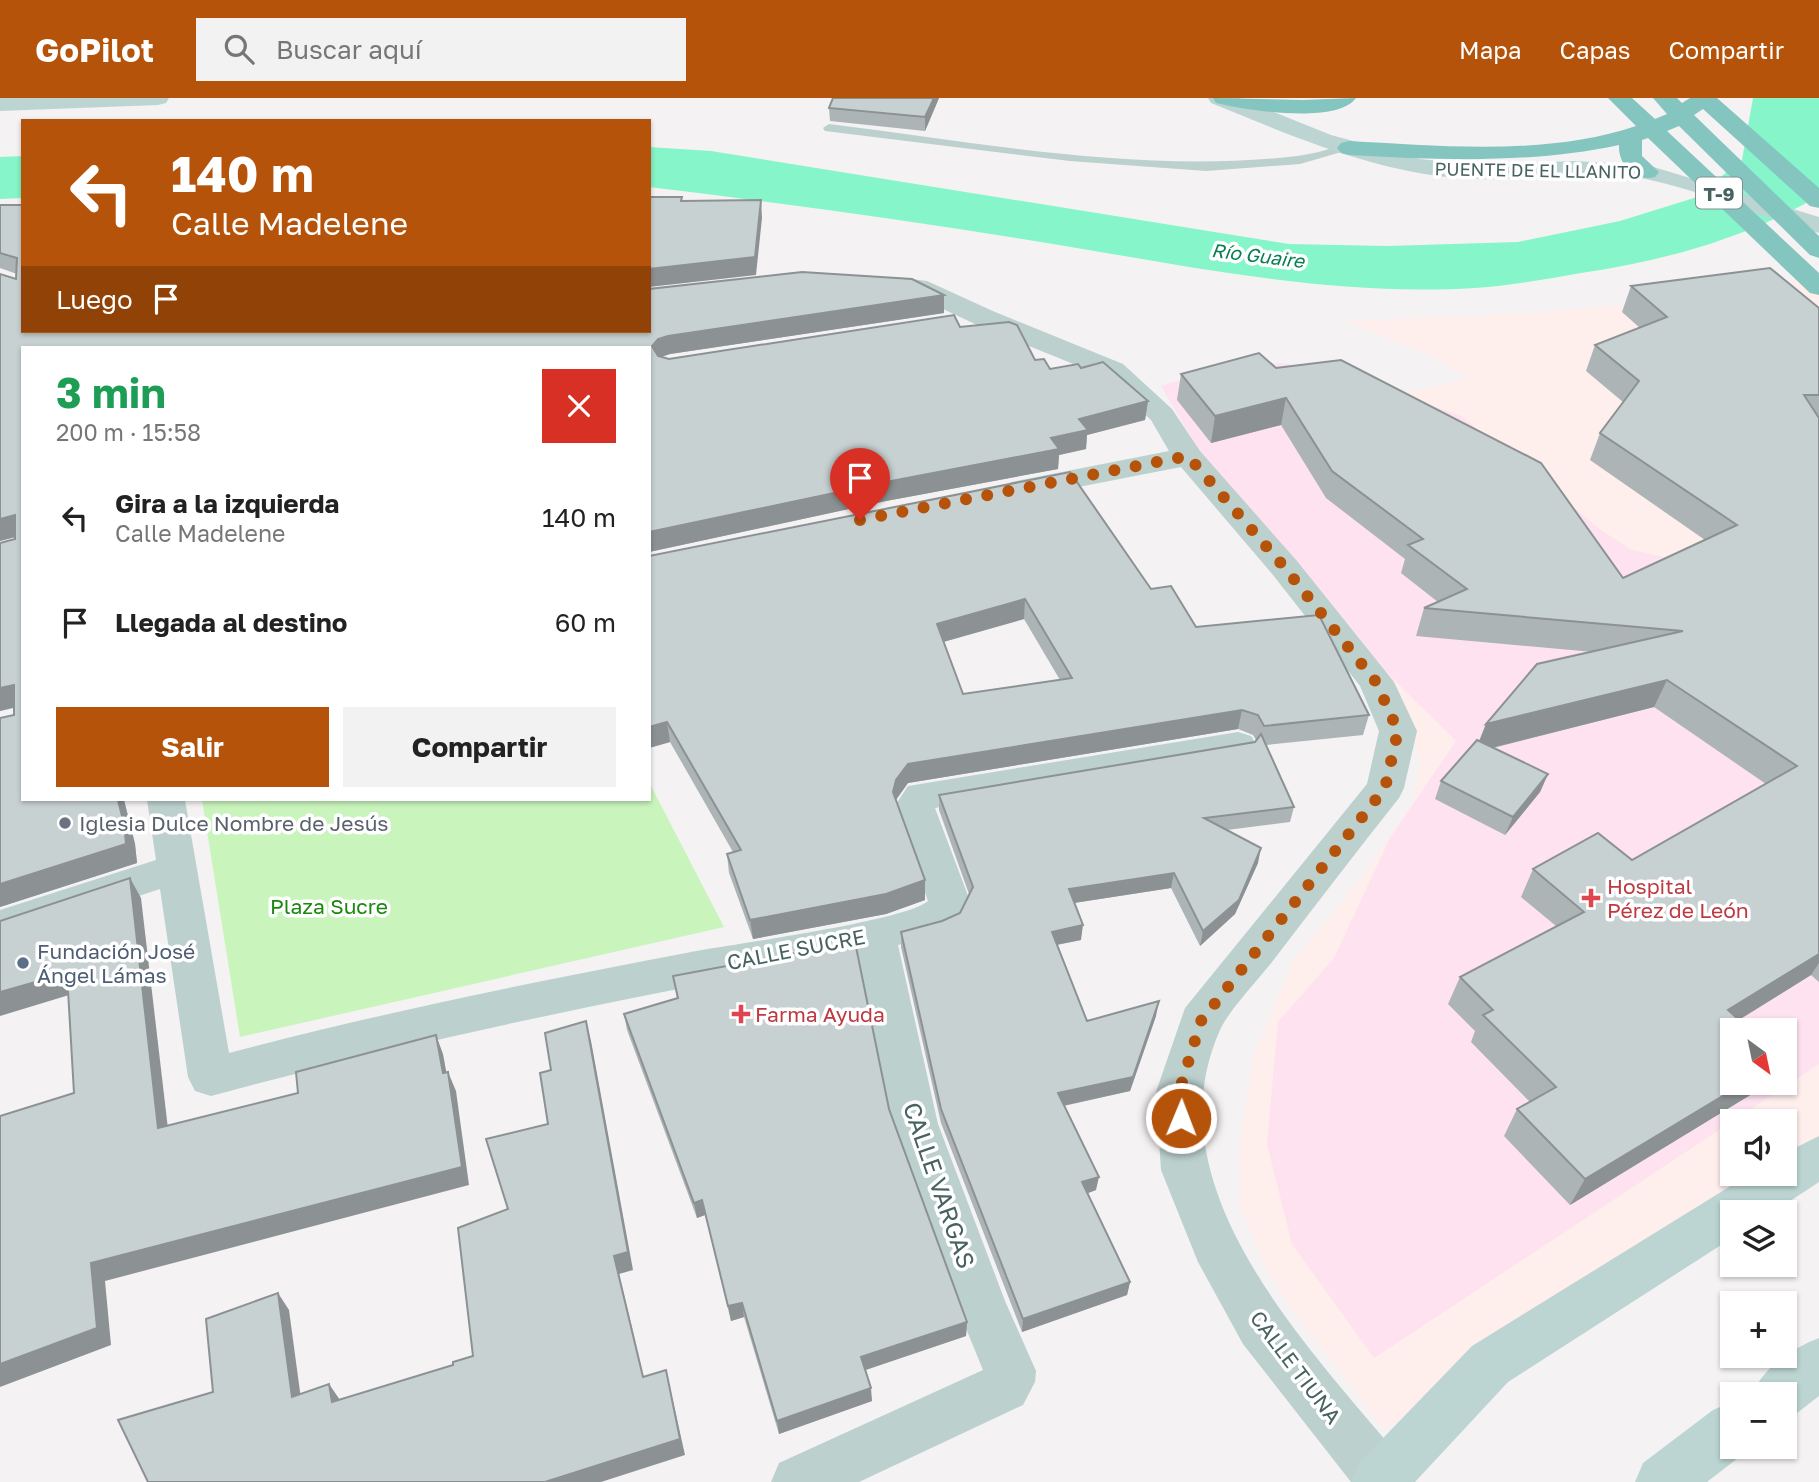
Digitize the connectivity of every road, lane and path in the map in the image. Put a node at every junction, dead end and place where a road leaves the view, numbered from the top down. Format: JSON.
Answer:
{"nodes":[{"id":1,"x":158,"y":98,"type":"edge"},
{"id":2,"x":1222,"y":98,"type":"edge"},
{"id":3,"x":1345,"y":98,"type":"edge"},
{"id":4,"x":1619,"y":98,"type":"edge"},
{"id":5,"x":1664,"y":98,"type":"edge"},
{"id":6,"x":1704,"y":98,"type":"edge"},
{"id":7,"x":1287,"y":101,"type":"edge"},
{"id":8,"x":0,"y":104,"type":"edge"},
{"id":9,"x":829,"y":128,"type":"edge"},
{"id":10,"x":1297,"y":130,"type":"junction"},
{"id":11,"x":1631,"y":135,"type":"junction"},
{"id":12,"x":1349,"y":148,"type":"junction"},
{"id":13,"x":1647,"y":172,"type":"junction"},
{"id":14,"x":1819,"y":201,"type":"edge"},
{"id":15,"x":1819,"y":225,"type":"edge"},
{"id":16,"x":1819,"y":250,"type":"edge"},
{"id":17,"x":867,"y":284,"type":"edge"},
{"id":18,"x":1819,"y":287,"type":"edge"},
{"id":19,"x":985,"y":318,"type":"junction"},
{"id":20,"x":933,"y":326,"type":"edge"},
{"id":21,"x":1188,"y":456,"type":"junction"},
{"id":22,"x":992,"y":495,"type":"edge"},
{"id":23,"x":1238,"y":745,"type":"edge"},
{"id":24,"x":166,"y":801,"type":"edge"},
{"id":25,"x":177,"y":868,"type":"junction"},
{"id":26,"x":0,"y":926,"type":"edge"},
{"id":27,"x":875,"y":934,"type":"junction"},
{"id":28,"x":1819,"y":1157,"type":"edge"},
{"id":29,"x":1819,"y":1363,"type":"edge"},
{"id":30,"x":1795,"y":1382,"type":"edge"},
{"id":31,"x":1720,"y":1438,"type":"edge"},
{"id":32,"x":1381,"y":1481,"type":"edge"},
{"id":33,"x":798,"y":1482,"type":"edge"},
{"id":34,"x":1662,"y":1482,"type":"edge"}],
"edges":[{"from":1,"to":8,"type":"street"},
{"from":2,"to":7,"type":"highway"},
{"from":2,"to":10,"type":"street","name":"PUENTE DE EL LLANITO"},
{"from":3,"to":7,"type":"highway"},
{"from":4,"to":18,"type":"highway","number":"T-9"},
{"from":5,"to":16,"type":"highway","number":"T-9"},
{"from":6,"to":11,"type":"highway"},
{"from":6,"to":14,"type":"highway"},
{"from":7,"to":10,"type":"street"},
{"from":9,"to":12,"type":"lane"},
{"from":10,"to":12,"type":"street","name":"PUENTE DE EL LLANITO"},
{"from":11,"to":12,"type":"highway"},
{"from":11,"to":13,"type":"highway"},
{"from":12,"to":13,"type":"street","name":"PUENTE DE EL LLANITO"},
{"from":13,"to":15,"type":"street","name":"PUENTE DE EL LLANITO"},
{"from":17,"to":19,"type":"street","name":"CALLE TIUNA"},
{"from":19,"to":20,"type":"street"},
{"from":19,"to":21,"type":"street","name":"CALLE TIUNA"},
{"from":21,"to":22,"type":"street"},
{"from":21,"to":32,"type":"street","name":"CALLE TIUNA"},
{"from":23,"to":27,"type":"street","name":"CALLE SUCRE"},
{"from":24,"to":25,"type":"street"},
{"from":25,"to":26,"type":"street"},
{"from":25,"to":27,"type":"street","name":"CALLE SUCRE"},
{"from":27,"to":33,"type":"street","name":"CALLE VARGAS"},
{"from":28,"to":32,"type":"street"},
{"from":29,"to":30,"type":"street"},
{"from":31,"to":34,"type":"street"}]}
